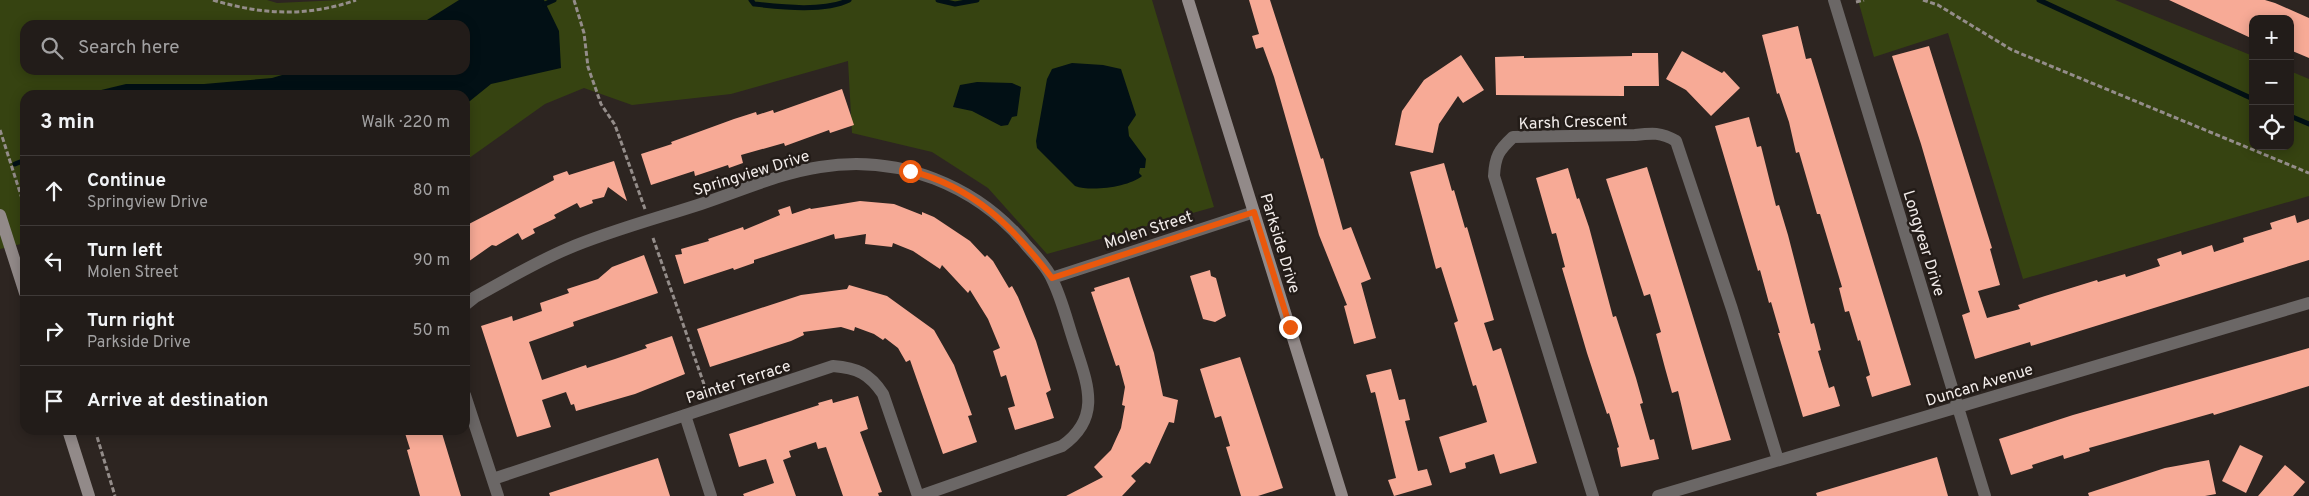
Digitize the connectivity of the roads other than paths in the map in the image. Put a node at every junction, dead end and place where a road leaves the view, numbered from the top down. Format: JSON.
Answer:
{"nodes":[{"id":1,"x":1188,"y":0,"type":"edge"},
{"id":2,"x":1834,"y":0,"type":"edge"},
{"id":3,"x":1254,"y":212,"type":"junction"},
{"id":4,"x":0,"y":215,"type":"edge"},
{"id":5,"x":20,"y":277,"type":"edge"},
{"id":6,"x":1052,"y":278,"type":"junction"},
{"id":7,"x":470,"y":300,"type":"edge"},
{"id":8,"x":2309,"y":303,"type":"edge"},
{"id":9,"x":1958,"y":408,"type":"junction"},
{"id":10,"x":470,"y":410,"type":"edge"},
{"id":11,"x":685,"y":416,"type":"junction"},
{"id":12,"x":70,"y":435,"type":"edge"},
{"id":13,"x":1778,"y":460,"type":"junction"},
{"id":14,"x":493,"y":479,"type":"junction"},
{"id":15,"x":89,"y":496,"type":"edge"},
{"id":16,"x":498,"y":496,"type":"edge"},
{"id":17,"x":711,"y":496,"type":"edge"},
{"id":18,"x":919,"y":496,"type":"edge"},
{"id":19,"x":1342,"y":496,"type":"edge"},
{"id":20,"x":1593,"y":496,"type":"edge"},
{"id":21,"x":1658,"y":496,"type":"edge"},
{"id":22,"x":1985,"y":496,"type":"edge"}],
"edges":[{"from":1,"to":3,"type":"main road","name":"Parkside Drive"},
{"from":2,"to":9,"type":"street","name":"Longyear Drive"},
{"from":3,"to":6,"type":"street","name":"Molen Street"},
{"from":3,"to":19,"type":"main road","name":"Parkside Drive"},
{"from":4,"to":5,"type":"main road"},
{"from":6,"to":7,"type":"street","name":"Springview Drive"},
{"from":6,"to":18,"type":"street","name":"Springview Drive"},
{"from":8,"to":9,"type":"street","name":"Duncan Avenue"},
{"from":9,"to":13,"type":"street","name":"Duncan Avenue"},
{"from":9,"to":22,"type":"street","name":"Longyear Drive"},
{"from":10,"to":14,"type":"street"},
{"from":11,"to":14,"type":"street","name":"Painter Terrace"},
{"from":11,"to":17,"type":"street"},
{"from":11,"to":18,"type":"street","name":"Painter Terrace"},
{"from":12,"to":15,"type":"main road"},
{"from":13,"to":20,"type":"street","name":"Karsh Crescent"},
{"from":13,"to":21,"type":"street","name":"Duncan Avenue"},
{"from":14,"to":16,"type":"street"}]}
